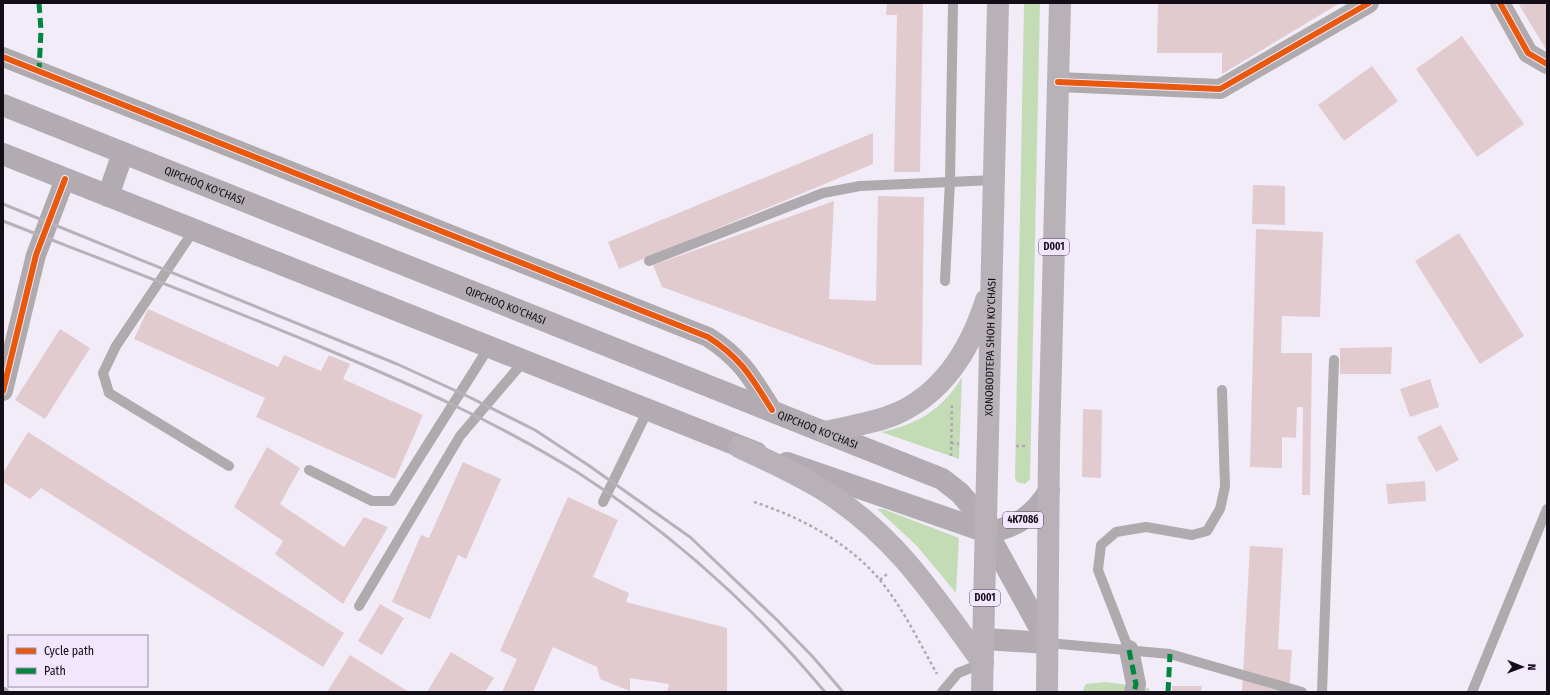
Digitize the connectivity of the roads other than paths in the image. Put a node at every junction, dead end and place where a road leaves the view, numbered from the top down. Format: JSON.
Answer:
{"nodes":[{"id":1,"x":953,"y":3,"type":"edge"},
{"id":2,"x":998,"y":3,"type":"edge"},
{"id":3,"x":1060,"y":3,"type":"edge"},
{"id":4,"x":1369,"y":3,"type":"edge"},
{"id":5,"x":1500,"y":3,"type":"edge"},
{"id":6,"x":3,"y":57,"type":"edge"},
{"id":7,"x":1547,"y":64,"type":"edge"},
{"id":8,"x":1058,"y":82,"type":"junction"},
{"id":9,"x":3,"y":105,"type":"edge"},
{"id":10,"x":123,"y":153,"type":"junction"},
{"id":11,"x":3,"y":154,"type":"edge"},
{"id":12,"x":65,"y":179,"type":"junction"},
{"id":13,"x":994,"y":180,"type":"junction"},
{"id":14,"x":950,"y":181,"type":"junction"},
{"id":15,"x":108,"y":196,"type":"junction"},
{"id":16,"x":194,"y":230,"type":"junction"},
{"id":17,"x":649,"y":261,"type":"dead end"},
{"id":18,"x":992,"y":279,"type":"junction"},
{"id":19,"x":944,"y":281,"type":"dead end"},
{"id":20,"x":489,"y":347,"type":"junction"},
{"id":21,"x":1334,"y":360,"type":"dead end"},
{"id":22,"x":524,"y":361,"type":"junction"},
{"id":23,"x":1222,"y":390,"type":"dead end"},
{"id":24,"x":3,"y":391,"type":"edge"},
{"id":25,"x":648,"y":410,"type":"junction"},
{"id":26,"x":772,"y":410,"type":"junction"},
{"id":27,"x":826,"y":432,"type":"junction"},
{"id":28,"x":740,"y":447,"type":"junction"},
{"id":29,"x":228,"y":466,"type":"dead end"},
{"id":30,"x":309,"y":470,"type":"dead end"},
{"id":31,"x":1049,"y":491,"type":"junction"},
{"id":32,"x":603,"y":502,"type":"dead end"},
{"id":33,"x":1547,"y":509,"type":"edge"},
{"id":34,"x":987,"y":532,"type":"junction"},
{"id":35,"x":359,"y":606,"type":"dead end"},
{"id":36,"x":984,"y":639,"type":"junction"},
{"id":37,"x":1048,"y":643,"type":"junction"},
{"id":38,"x":1129,"y":650,"type":"junction"},
{"id":39,"x":983,"y":664,"type":"junction"},
{"id":40,"x":943,"y":690,"type":"edge"},
{"id":41,"x":982,"y":692,"type":"edge"},
{"id":42,"x":1047,"y":692,"type":"edge"},
{"id":43,"x":1134,"y":692,"type":"edge"},
{"id":44,"x":1302,"y":692,"type":"edge"},
{"id":45,"x":1322,"y":692,"type":"edge"},
{"id":46,"x":1472,"y":692,"type":"edge"}],
"edges":[{"from":1,"to":14,"type":"lane"},
{"from":2,"to":13,"type":"highway","name":"XONOBODTEPA SHOH KO'CHASI","number":"D001"},
{"from":3,"to":8,"type":"highway","number":"D001"},
{"from":4,"to":8,"type":"street"},
{"from":5,"to":7,"type":"street"},
{"from":6,"to":26,"type":"street"},
{"from":8,"to":31,"type":"highway","number":"D001"},
{"from":9,"to":10,"type":"main road","name":"QIPCHOQ KO'CHASI"},
{"from":10,"to":15,"type":"main road"},
{"from":10,"to":26,"type":"main road","name":"QIPCHOQ KO'CHASI"},
{"from":11,"to":12,"type":"main road"},
{"from":12,"to":15,"type":"main road"},
{"from":12,"to":24,"type":"street"},
{"from":13,"to":14,"type":"lane"},
{"from":13,"to":18,"type":"highway","name":"XONOBODTEPA SHOH KO'CHASI","number":"D001"},
{"from":14,"to":17,"type":"lane"},
{"from":14,"to":19,"type":"lane"},
{"from":15,"to":16,"type":"main road"},
{"from":16,"to":20,"type":"main road"},
{"from":16,"to":29,"type":"lane"},
{"from":18,"to":27,"type":"highway"},
{"from":18,"to":34,"type":"highway","name":"XONOBODTEPA SHOH KO'CHASI","number":"D001"},
{"from":20,"to":22,"type":"main road"},
{"from":20,"to":30,"type":"lane"},
{"from":21,"to":45,"type":"lane"},
{"from":22,"to":25,"type":"main road"},
{"from":22,"to":35,"type":"lane"},
{"from":23,"to":38,"type":"lane"},
{"from":25,"to":28,"type":"main road"},
{"from":25,"to":32,"type":"lane"},
{"from":26,"to":27,"type":"main road","name":"QIPCHOQ KO'CHASI"},
{"from":27,"to":34,"type":"main road","name":"QIPCHOQ KO'CHASI"},
{"from":28,"to":34,"type":"main road"},
{"from":28,"to":39,"type":"highway"},
{"from":31,"to":34,"type":"main road","number":"4К708б"},
{"from":31,"to":37,"type":"highway","number":"D001"},
{"from":33,"to":46,"type":"lane"},
{"from":34,"to":36,"type":"highway","name":"XONOBODTEPA SHOH KO'CHASI","number":"D001"},
{"from":34,"to":37,"type":"main road","name":"QIPCHOQ KO'CHASI","number":"4К708б"},
{"from":36,"to":37,"type":"main road"},
{"from":36,"to":39,"type":"highway","name":"XONOBODTEPA SHOH KO'CHASI","number":"D001"},
{"from":37,"to":38,"type":"lane"},
{"from":37,"to":42,"type":"highway","number":"D001"},
{"from":38,"to":43,"type":"street"},
{"from":38,"to":44,"type":"lane"},
{"from":39,"to":40,"type":"lane"},
{"from":39,"to":41,"type":"highway","name":"XONOBODTEPA SHOH KO'CHASI","number":"D001"}]}
